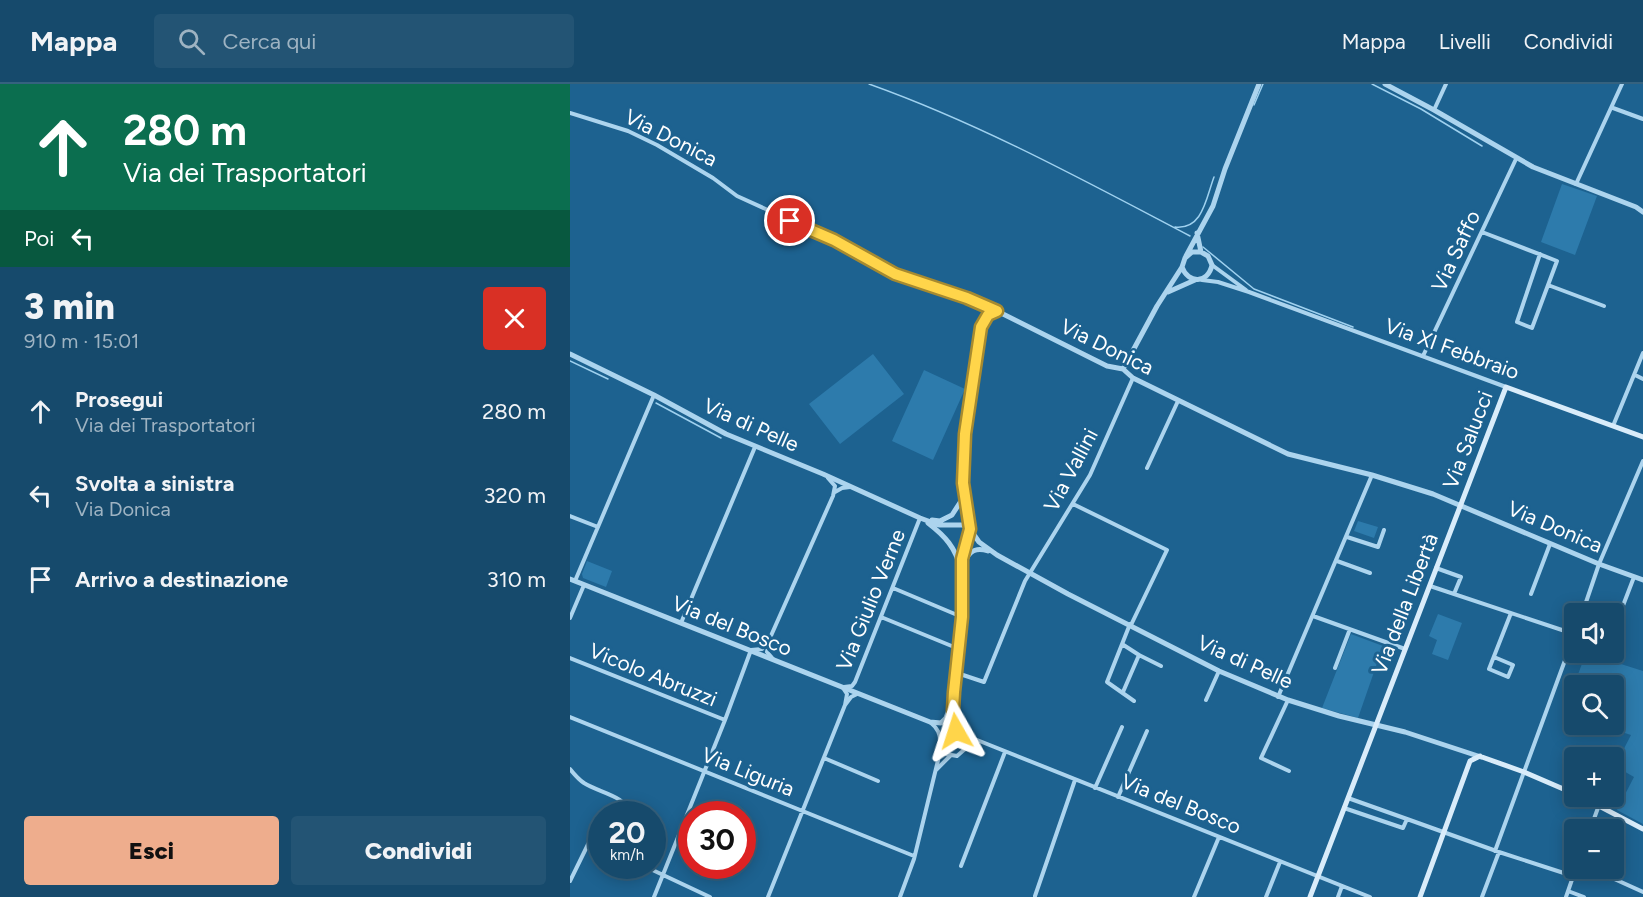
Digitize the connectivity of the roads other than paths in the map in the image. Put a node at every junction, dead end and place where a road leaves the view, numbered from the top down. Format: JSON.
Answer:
{"nodes":[{"id":1,"x":1259,"y":84,"type":"edge"},
{"id":2,"x":1385,"y":84,"type":"edge"},
{"id":3,"x":1446,"y":84,"type":"edge"},
{"id":4,"x":1622,"y":84,"type":"edge"},
{"id":5,"x":1613,"y":108,"type":"junction"},
{"id":6,"x":1434,"y":110,"type":"junction"},
{"id":7,"x":570,"y":113,"type":"edge"},
{"id":8,"x":1643,"y":119,"type":"edge"},
{"id":9,"x":1516,"y":159,"type":"junction"},
{"id":10,"x":1576,"y":184,"type":"junction"},
{"id":11,"x":1643,"y":212,"type":"edge"},
{"id":12,"x":1482,"y":232,"type":"junction"},
{"id":13,"x":1197,"y":233,"type":"junction"},
{"id":14,"x":1201,"y":252,"type":"junction"},
{"id":15,"x":1540,"y":254,"type":"junction"},
{"id":16,"x":1185,"y":258,"type":"junction"},
{"id":17,"x":1212,"y":266,"type":"junction"},
{"id":18,"x":1182,"y":267,"type":"junction"},
{"id":19,"x":1195,"y":280,"type":"junction"},
{"id":20,"x":1202,"y":280,"type":"junction"},
{"id":21,"x":1548,"y":285,"type":"junction"},
{"id":22,"x":1166,"y":292,"type":"junction"},
{"id":23,"x":1249,"y":292,"type":"junction"},
{"id":24,"x":1604,"y":306,"type":"dead end"},
{"id":25,"x":997,"y":311,"type":"junction"},
{"id":26,"x":1643,"y":353,"type":"edge"},
{"id":27,"x":570,"y":354,"type":"edge"},
{"id":28,"x":1423,"y":356,"type":"junction"},
{"id":29,"x":1124,"y":369,"type":"junction"},
{"id":30,"x":1635,"y":375,"type":"junction"},
{"id":31,"x":1133,"y":378,"type":"junction"},
{"id":32,"x":1643,"y":379,"type":"edge"},
{"id":33,"x":1506,"y":387,"type":"junction"},
{"id":34,"x":654,"y":395,"type":"junction"},
{"id":35,"x":1178,"y":401,"type":"junction"},
{"id":36,"x":1614,"y":426,"type":"junction"},
{"id":37,"x":1643,"y":437,"type":"edge"},
{"id":38,"x":755,"y":447,"type":"junction"},
{"id":39,"x":1643,"y":461,"type":"edge"},
{"id":40,"x":1147,"y":468,"type":"dead end"},
{"id":41,"x":823,"y":474,"type":"junction"},
{"id":42,"x":1372,"y":475,"type":"junction"},
{"id":43,"x":963,"y":483,"type":"junction"},
{"id":44,"x":858,"y":490,"type":"junction"},
{"id":45,"x":833,"y":496,"type":"junction"},
{"id":46,"x":1073,"y":504,"type":"junction"},
{"id":47,"x":1461,"y":505,"type":"junction"},
{"id":48,"x":570,"y":516,"type":"edge"},
{"id":49,"x":921,"y":519,"type":"junction"},
{"id":50,"x":598,"y":527,"type":"junction"},
{"id":51,"x":970,"y":529,"type":"junction"},
{"id":52,"x":1384,"y":530,"type":"dead end"},
{"id":53,"x":1347,"y":537,"type":"junction"},
{"id":54,"x":1550,"y":543,"type":"junction"},
{"id":55,"x":998,"y":555,"type":"junction"},
{"id":56,"x":1336,"y":561,"type":"junction"},
{"id":57,"x":1599,"y":564,"type":"junction"},
{"id":58,"x":1436,"y":568,"type":"junction"},
{"id":59,"x":1029,"y":573,"type":"junction"},
{"id":60,"x":1370,"y":573,"type":"dead end"},
{"id":61,"x":1634,"y":576,"type":"junction"},
{"id":62,"x":962,"y":578,"type":"junction"},
{"id":63,"x":572,"y":580,"type":"edge"},
{"id":64,"x":1643,"y":580,"type":"edge"},
{"id":65,"x":584,"y":585,"type":"junction"},
{"id":66,"x":1430,"y":586,"type":"junction"},
{"id":67,"x":892,"y":588,"type":"junction"},
{"id":68,"x":1454,"y":594,"type":"junction"},
{"id":69,"x":1532,"y":594,"type":"dead end"},
{"id":70,"x":1586,"y":603,"type":"edge"},
{"id":71,"x":1624,"y":603,"type":"edge"},
{"id":72,"x":1511,"y":613,"type":"junction"},
{"id":73,"x":1313,"y":616,"type":"junction"},
{"id":74,"x":881,"y":617,"type":"junction"},
{"id":75,"x":962,"y":617,"type":"junction"},
{"id":76,"x":570,"y":618,"type":"edge"},
{"id":77,"x":681,"y":623,"type":"junction"},
{"id":78,"x":1131,"y":625,"type":"junction"},
{"id":79,"x":1350,"y":629,"type":"junction"},
{"id":80,"x":1564,"y":630,"type":"edge"},
{"id":81,"x":770,"y":638,"type":"junction"},
{"id":82,"x":1122,"y":644,"type":"junction"},
{"id":83,"x":959,"y":649,"type":"junction"},
{"id":84,"x":1405,"y":649,"type":"junction"},
{"id":85,"x":751,"y":650,"type":"junction"},
{"id":86,"x":1139,"y":655,"type":"junction"},
{"id":87,"x":1494,"y":657,"type":"junction"},
{"id":88,"x":570,"y":658,"type":"edge"},
{"id":89,"x":775,"y":660,"type":"junction"},
{"id":90,"x":1564,"y":663,"type":"edge"},
{"id":91,"x":1161,"y":666,"type":"dead end"},
{"id":92,"x":1335,"y":668,"type":"dead end"},
{"id":93,"x":1219,"y":671,"type":"junction"},
{"id":94,"x":957,"y":673,"type":"junction"},
{"id":95,"x":843,"y":687,"type":"junction"},
{"id":96,"x":954,"y":692,"type":"junction"},
{"id":97,"x":1123,"y":692,"type":"junction"},
{"id":98,"x":861,"y":695,"type":"junction"},
{"id":99,"x":1278,"y":697,"type":"junction"},
{"id":100,"x":1206,"y":700,"type":"dead end"},
{"id":101,"x":1288,"y":700,"type":"junction"},
{"id":102,"x":1134,"y":701,"type":"dead end"},
{"id":103,"x":845,"y":705,"type":"junction"},
{"id":104,"x":1380,"y":716,"type":"junction"},
{"id":105,"x":570,"y":717,"type":"edge"},
{"id":106,"x":725,"y":720,"type":"junction"},
{"id":107,"x":930,"y":722,"type":"junction"},
{"id":108,"x":1376,"y":725,"type":"junction"},
{"id":109,"x":1122,"y":727,"type":"dead end"},
{"id":110,"x":1384,"y":727,"type":"junction"},
{"id":111,"x":956,"y":731,"type":"junction"},
{"id":112,"x":1147,"y":731,"type":"dead end"},
{"id":113,"x":962,"y":734,"type":"junction"},
{"id":114,"x":941,"y":739,"type":"junction"},
{"id":115,"x":980,"y":742,"type":"junction"},
{"id":116,"x":966,"y":746,"type":"junction"},
{"id":117,"x":941,"y":748,"type":"junction"},
{"id":118,"x":1005,"y":752,"type":"junction"},
{"id":119,"x":950,"y":756,"type":"junction"},
{"id":120,"x":1481,"y":757,"type":"junction"},
{"id":121,"x":824,"y":758,"type":"junction"},
{"id":122,"x":570,"y":769,"type":"edge"},
{"id":123,"x":704,"y":771,"type":"junction"},
{"id":124,"x":935,"y":771,"type":"junction"},
{"id":125,"x":1289,"y":771,"type":"dead end"},
{"id":126,"x":1524,"y":772,"type":"junction"},
{"id":127,"x":1075,"y":780,"type":"junction"},
{"id":128,"x":878,"y":781,"type":"dead end"},
{"id":129,"x":1095,"y":788,"type":"junction"},
{"id":130,"x":1564,"y":790,"type":"edge"},
{"id":131,"x":1118,"y":797,"type":"junction"},
{"id":132,"x":1348,"y":798,"type":"junction"},
{"id":133,"x":622,"y":801,"type":"edge"},
{"id":134,"x":1355,"y":801,"type":"junction"},
{"id":135,"x":1603,"y":807,"type":"edge"},
{"id":136,"x":1347,"y":809,"type":"junction"},
{"id":137,"x":803,"y":811,"type":"junction"},
{"id":138,"x":1407,"y":819,"type":"junction"},
{"id":139,"x":1643,"y":829,"type":"edge"},
{"id":140,"x":1444,"y":832,"type":"junction"},
{"id":141,"x":1219,"y":837,"type":"junction"},
{"id":142,"x":588,"y":844,"type":"edge"},
{"id":143,"x":1497,"y":851,"type":"junction"},
{"id":144,"x":914,"y":856,"type":"junction"},
{"id":145,"x":1280,"y":862,"type":"junction"},
{"id":146,"x":961,"y":866,"type":"dead end"},
{"id":147,"x":666,"y":867,"type":"edge"},
{"id":148,"x":1564,"y":873,"type":"edge"},
{"id":149,"x":666,"y":876,"type":"edge"},
{"id":150,"x":1318,"y":877,"type":"junction"},
{"id":151,"x":661,"y":879,"type":"edge"},
{"id":152,"x":1572,"y":879,"type":"edge"},
{"id":153,"x":1614,"y":879,"type":"edge"},
{"id":154,"x":570,"y":881,"type":"edge"},
{"id":155,"x":1342,"y":886,"type":"junction"},
{"id":156,"x":1568,"y":891,"type":"junction"},
{"id":157,"x":1643,"y":892,"type":"edge"},
{"id":158,"x":1035,"y":896,"type":"edge"},
{"id":159,"x":654,"y":897,"type":"edge"},
{"id":160,"x":710,"y":897,"type":"edge"},
{"id":161,"x":768,"y":897,"type":"edge"},
{"id":162,"x":900,"y":897,"type":"edge"},
{"id":163,"x":1194,"y":897,"type":"edge"},
{"id":164,"x":1266,"y":897,"type":"edge"},
{"id":165,"x":1310,"y":897,"type":"edge"},
{"id":166,"x":1338,"y":897,"type":"edge"},
{"id":167,"x":1370,"y":897,"type":"edge"},
{"id":168,"x":1420,"y":897,"type":"edge"},
{"id":169,"x":1482,"y":897,"type":"edge"},
{"id":170,"x":1566,"y":897,"type":"edge"},
{"id":171,"x":1584,"y":897,"type":"edge"}],
"edges":[{"from":1,"to":13,"type":"street"},
{"from":2,"to":6,"type":"street"},
{"from":3,"to":6,"type":"street"},
{"from":4,"to":5,"type":"street"},
{"from":5,"to":8,"type":"street"},
{"from":5,"to":10,"type":"street"},
{"from":6,"to":9,"type":"street"},
{"from":7,"to":25,"type":"street","name":"Via Donica"},
{"from":9,"to":10,"type":"street"},
{"from":9,"to":12,"type":"street","name":"Via Saffo"},
{"from":10,"to":11,"type":"street"},
{"from":12,"to":15,"type":"street"},
{"from":12,"to":28,"type":"street","name":"Via Saffo"},
{"from":13,"to":14,"type":"street"},
{"from":13,"to":16,"type":"street"},
{"from":14,"to":16,"type":"street"},
{"from":14,"to":17,"type":"street"},
{"from":15,"to":21,"type":"street"},
{"from":15,"to":21,"type":"street"},
{"from":16,"to":18,"type":"street"},
{"from":17,"to":20,"type":"street"},
{"from":17,"to":23,"type":"street","name":"Via XI Febbraio"},
{"from":18,"to":19,"type":"street"},
{"from":18,"to":22,"type":"street"},
{"from":19,"to":20,"type":"street"},
{"from":19,"to":22,"type":"street"},
{"from":20,"to":23,"type":"street","name":"Via XI Febbraio"},
{"from":21,"to":24,"type":"street"},
{"from":22,"to":29,"type":"street"},
{"from":23,"to":28,"type":"street","name":"Via XI Febbraio"},
{"from":25,"to":29,"type":"street","name":"Via Donica"},
{"from":25,"to":43,"type":"street"},
{"from":26,"to":30,"type":"street"},
{"from":27,"to":34,"type":"street","name":"Via di Pelle"},
{"from":28,"to":33,"type":"street","name":"Via XI Febbraio"},
{"from":29,"to":31,"type":"street","name":"Via Donica"},
{"from":30,"to":32,"type":"street"},
{"from":30,"to":36,"type":"street"},
{"from":31,"to":35,"type":"street","name":"Via Donica"},
{"from":31,"to":46,"type":"street","name":"Via Vallini"},
{"from":33,"to":36,"type":"main road","name":"Via XI Febbraio"},
{"from":33,"to":47,"type":"main road","name":"Via Salucci"},
{"from":34,"to":38,"type":"street","name":"Via di Pelle"},
{"from":34,"to":50,"type":"street"},
{"from":35,"to":40,"type":"street"},
{"from":35,"to":42,"type":"street","name":"Via Donica"},
{"from":36,"to":37,"type":"main road","name":"Via XI Febbraio"},
{"from":38,"to":41,"type":"street","name":"Via di Pelle"},
{"from":38,"to":77,"type":"street"},
{"from":39,"to":57,"type":"street"},
{"from":41,"to":44,"type":"street","name":"Via di Pelle"},
{"from":41,"to":45,"type":"street"},
{"from":42,"to":47,"type":"street","name":"Via Donica"},
{"from":42,"to":53,"type":"street"},
{"from":43,"to":49,"type":"street"},
{"from":43,"to":51,"type":"street"},
{"from":44,"to":45,"type":"street"},
{"from":44,"to":49,"type":"street","name":"Via di Pelle"},
{"from":45,"to":81,"type":"street"},
{"from":46,"to":59,"type":"street","name":"Via Vallini"},
{"from":46,"to":78,"type":"street"},
{"from":47,"to":54,"type":"street","name":"Via Donica"},
{"from":47,"to":58,"type":"main road","name":"Via della Libertà"},
{"from":48,"to":50,"type":"street"},
{"from":49,"to":51,"type":"street","name":"Via di Pelle"},
{"from":49,"to":62,"type":"street","name":"Via di Pelle"},
{"from":49,"to":67,"type":"street","name":"Via Giulio Verne"},
{"from":50,"to":63,"type":"street"},
{"from":51,"to":55,"type":"street","name":"Via di Pelle"},
{"from":51,"to":62,"type":"street"},
{"from":52,"to":53,"type":"street"},
{"from":53,"to":56,"type":"street"},
{"from":54,"to":57,"type":"street","name":"Via Donica"},
{"from":54,"to":69,"type":"street"},
{"from":55,"to":59,"type":"street","name":"Via di Pelle"},
{"from":55,"to":62,"type":"street"},
{"from":56,"to":60,"type":"street"},
{"from":56,"to":73,"type":"street"},
{"from":57,"to":61,"type":"street","name":"Via Donica"},
{"from":57,"to":70,"type":"street"},
{"from":58,"to":66,"type":"main road","name":"Via della Libertà"},
{"from":58,"to":68,"type":"street"},
{"from":59,"to":78,"type":"street","name":"Via di Pelle"},
{"from":59,"to":94,"type":"street","name":"Via Vallini"},
{"from":61,"to":64,"type":"street","name":"Via Donica"},
{"from":61,"to":71,"type":"street"},
{"from":62,"to":75,"type":"street"},
{"from":63,"to":65,"type":"street","name":"Via del Bosco"},
{"from":65,"to":76,"type":"street"},
{"from":65,"to":77,"type":"street","name":"Via del Bosco"},
{"from":66,"to":68,"type":"street"},
{"from":66,"to":84,"type":"main road","name":"Via della Libertà"},
{"from":67,"to":74,"type":"street","name":"Via Giulio Verne"},
{"from":67,"to":75,"type":"street"},
{"from":68,"to":72,"type":"street"},
{"from":72,"to":80,"type":"street"},
{"from":72,"to":87,"type":"street"},
{"from":73,"to":79,"type":"street"},
{"from":73,"to":99,"type":"street"},
{"from":74,"to":83,"type":"street"},
{"from":74,"to":95,"type":"street","name":"Via Giulio Verne"},
{"from":75,"to":83,"type":"street"},
{"from":77,"to":85,"type":"street","name":"Via del Bosco"},
{"from":78,"to":82,"type":"street"},
{"from":78,"to":93,"type":"street","name":"Via di Pelle"},
{"from":79,"to":84,"type":"street"},
{"from":79,"to":92,"type":"street"},
{"from":81,"to":85,"type":"street"},
{"from":81,"to":89,"type":"street"},
{"from":82,"to":86,"type":"street"},
{"from":82,"to":97,"type":"street"},
{"from":83,"to":94,"type":"street"},
{"from":84,"to":104,"type":"main road","name":"Via della Libertà"},
{"from":85,"to":89,"type":"street","name":"Via del Bosco"},
{"from":85,"to":106,"type":"street"},
{"from":86,"to":91,"type":"street"},
{"from":86,"to":97,"type":"street"},
{"from":87,"to":87,"type":"street"},
{"from":88,"to":106,"type":"street","name":"Vicolo Abruzzi"},
{"from":89,"to":95,"type":"street","name":"Via del Bosco"},
{"from":90,"to":126,"type":"street"},
{"from":93,"to":99,"type":"street","name":"Via di Pelle"},
{"from":93,"to":100,"type":"street"},
{"from":94,"to":96,"type":"street"},
{"from":95,"to":98,"type":"street","name":"Via del Bosco"},
{"from":95,"to":103,"type":"street"},
{"from":96,"to":107,"type":"street"},
{"from":96,"to":111,"type":"street"},
{"from":97,"to":102,"type":"street"},
{"from":98,"to":103,"type":"street"},
{"from":98,"to":107,"type":"street","name":"Via del Bosco"},
{"from":99,"to":101,"type":"street","name":"Via di Pelle"},
{"from":101,"to":108,"type":"street","name":"Via di Pelle"},
{"from":101,"to":125,"type":"street"},
{"from":103,"to":121,"type":"street"},
{"from":104,"to":108,"type":"main road","name":"Via della Libertà"},
{"from":104,"to":110,"type":"street"},
{"from":105,"to":123,"type":"street","name":"Via Liguria"},
{"from":106,"to":123,"type":"street"},
{"from":107,"to":114,"type":"street"},
{"from":108,"to":110,"type":"street","name":"Via di Pelle"},
{"from":108,"to":132,"type":"main road","name":"Via della Libertà"},
{"from":109,"to":129,"type":"street"},
{"from":110,"to":120,"type":"street","name":"Via di Pelle"},
{"from":111,"to":113,"type":"street","name":"Via del Bosco"},
{"from":111,"to":114,"type":"street"},
{"from":112,"to":131,"type":"street"},
{"from":113,"to":115,"type":"street","name":"Via del Bosco"},
{"from":113,"to":116,"type":"street"},
{"from":114,"to":117,"type":"street"},
{"from":115,"to":116,"type":"street"},
{"from":115,"to":118,"type":"street","name":"Via del Bosco"},
{"from":116,"to":119,"type":"street"},
{"from":117,"to":119,"type":"street"},
{"from":117,"to":124,"type":"street"},
{"from":118,"to":127,"type":"street","name":"Via del Bosco"},
{"from":118,"to":146,"type":"street"},
{"from":119,"to":124,"type":"street"},
{"from":120,"to":126,"type":"main road","name":"Via di Pelle"},
{"from":120,"to":140,"type":"main road"},
{"from":121,"to":128,"type":"street"},
{"from":121,"to":137,"type":"street"},
{"from":122,"to":133,"type":"street"},
{"from":123,"to":137,"type":"street","name":"Via Liguria"},
{"from":123,"to":147,"type":"street"},
{"from":124,"to":144,"type":"street"},
{"from":126,"to":130,"type":"main road","name":"Via di Pelle"},
{"from":126,"to":143,"type":"street"},
{"from":127,"to":129,"type":"street","name":"Via del Bosco"},
{"from":127,"to":158,"type":"street"},
{"from":129,"to":131,"type":"street","name":"Via del Bosco"},
{"from":131,"to":141,"type":"street","name":"Via del Bosco"},
{"from":132,"to":134,"type":"street"},
{"from":132,"to":136,"type":"main road","name":"Via della Libertà"},
{"from":134,"to":136,"type":"street"},
{"from":134,"to":138,"type":"street"},
{"from":135,"to":139,"type":"main road"},
{"from":136,"to":138,"type":"street"},
{"from":136,"to":150,"type":"main road","name":"Via della Libertà"},
{"from":137,"to":144,"type":"street","name":"Via Liguria"},
{"from":137,"to":161,"type":"street"},
{"from":138,"to":140,"type":"street"},
{"from":140,"to":143,"type":"street"},
{"from":140,"to":168,"type":"main road"},
{"from":141,"to":145,"type":"street","name":"Via del Bosco"},
{"from":141,"to":163,"type":"street"},
{"from":142,"to":154,"type":"street"},
{"from":143,"to":148,"type":"street"},
{"from":143,"to":169,"type":"street"},
{"from":144,"to":162,"type":"street"},
{"from":145,"to":150,"type":"street","name":"Via del Bosco"},
{"from":145,"to":164,"type":"street"},
{"from":149,"to":160,"type":"street"},
{"from":150,"to":155,"type":"street","name":"Via del Bosco"},
{"from":150,"to":165,"type":"main road","name":"Via della Libertà"},
{"from":151,"to":159,"type":"street"},
{"from":152,"to":156,"type":"street"},
{"from":153,"to":157,"type":"street"},
{"from":155,"to":166,"type":"street"},
{"from":155,"to":167,"type":"street","name":"Via del Bosco"},
{"from":156,"to":170,"type":"street"},
{"from":156,"to":171,"type":"street"}]}
